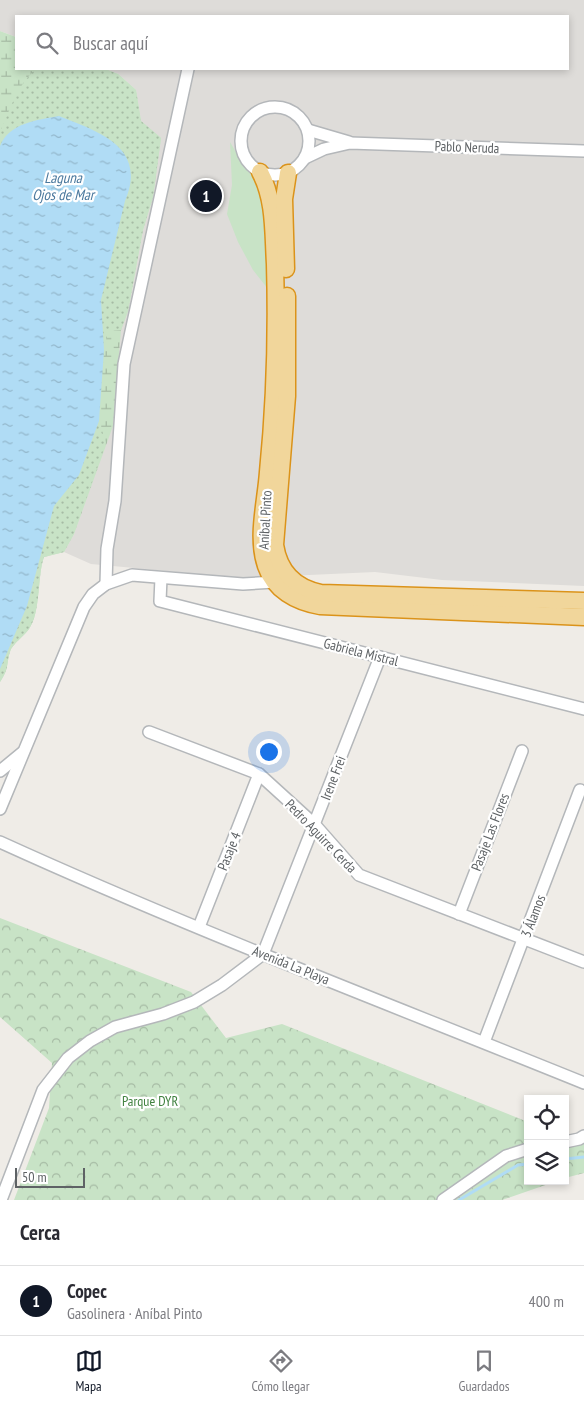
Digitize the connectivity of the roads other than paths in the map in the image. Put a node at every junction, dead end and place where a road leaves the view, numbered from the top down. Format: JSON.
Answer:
{"nodes":[{"id":1,"x":188,"y":70,"type":"edge"},
{"id":2,"x":308,"y":130,"type":"junction"},
{"id":3,"x":350,"y":143,"type":"junction"},
{"id":4,"x":584,"y":151,"type":"edge"},
{"id":5,"x":305,"y":158,"type":"junction"},
{"id":6,"x":260,"y":172,"type":"junction"},
{"id":7,"x":288,"y":173,"type":"junction"},
{"id":8,"x":161,"y":578,"type":"junction"},
{"id":9,"x":291,"y":579,"type":"junction"},
{"id":10,"x":274,"y":582,"type":"junction"},
{"id":11,"x":106,"y":584,"type":"junction"},
{"id":12,"x":584,"y":601,"type":"edge"},
{"id":13,"x":584,"y":617,"type":"edge"},
{"id":14,"x":380,"y":657,"type":"junction"},
{"id":15,"x":584,"y":709,"type":"edge"},
{"id":16,"x":149,"y":732,"type":"dead end"},
{"id":17,"x":26,"y":750,"type":"junction"},
{"id":18,"x":522,"y":751,"type":"dead end"},
{"id":19,"x":17,"y":770,"type":"junction"},
{"id":20,"x":0,"y":771,"type":"edge"},
{"id":21,"x":259,"y":774,"type":"junction"},
{"id":22,"x":0,"y":783,"type":"edge"},
{"id":23,"x":580,"y":790,"type":"dead end"},
{"id":24,"x":0,"y":809,"type":"edge"},
{"id":25,"x":315,"y":825,"type":"junction"},
{"id":26,"x":0,"y":842,"type":"edge"},
{"id":27,"x":459,"y":914,"type":"junction"},
{"id":28,"x":199,"y":927,"type":"junction"},
{"id":29,"x":525,"y":939,"type":"junction"},
{"id":30,"x":264,"y":954,"type":"junction"},
{"id":31,"x":584,"y":962,"type":"edge"},
{"id":32,"x":484,"y":1042,"type":"junction"},
{"id":33,"x":584,"y":1083,"type":"edge"},
{"id":34,"x":584,"y":1136,"type":"edge"},
{"id":35,"x":569,"y":1141,"type":"edge"},
{"id":36,"x":524,"y":1150,"type":"edge"},
{"id":37,"x":1,"y":1200,"type":"edge"},
{"id":38,"x":443,"y":1200,"type":"edge"}],
"edges":[{"from":1,"to":11,"type":"street"},
{"from":2,"to":3,"type":"street","name":"Pablo Neruda"},
{"from":2,"to":5,"type":"street"},
{"from":2,"to":6,"type":"street"},
{"from":3,"to":4,"type":"street","name":"Pablo Neruda"},
{"from":3,"to":5,"type":"street","name":"Pablo Neruda"},
{"from":5,"to":7,"type":"street"},
{"from":6,"to":7,"type":"street"},
{"from":6,"to":10,"type":"highway","name":"Aníbal Pinto"},
{"from":7,"to":9,"type":"highway","name":"Aníbal Pinto"},
{"from":8,"to":10,"type":"street"},
{"from":8,"to":11,"type":"street"},
{"from":8,"to":14,"type":"street","name":"Gabriela Mistral"},
{"from":9,"to":10,"type":"highway"},
{"from":9,"to":12,"type":"highway","name":"Aníbal Pinto"},
{"from":10,"to":13,"type":"highway","name":"Aníbal Pinto"},
{"from":11,"to":17,"type":"street"},
{"from":14,"to":15,"type":"street","name":"Gabriela Mistral"},
{"from":14,"to":25,"type":"street","name":"Irene Frei"},
{"from":16,"to":21,"type":"street","name":"Pedro Aguirre Cerda"},
{"from":17,"to":19,"type":"street"},
{"from":17,"to":20,"type":"street"},
{"from":18,"to":27,"type":"street","name":"Pasaje Las Flores"},
{"from":19,"to":22,"type":"street"},
{"from":19,"to":24,"type":"street"},
{"from":21,"to":25,"type":"street","name":"Pedro Aguirre Cerda"},
{"from":21,"to":28,"type":"street","name":"Pasaje 4"},
{"from":23,"to":29,"type":"street","name":"3 Álamos"},
{"from":25,"to":27,"type":"street","name":"Pedro Aguirre Cerda"},
{"from":25,"to":30,"type":"street","name":"Irene Frei"},
{"from":26,"to":28,"type":"street","name":"Avenida La Playa"},
{"from":27,"to":29,"type":"street","name":"Pedro Aguirre Cerda"},
{"from":28,"to":30,"type":"street","name":"Avenida La Playa"},
{"from":29,"to":31,"type":"street","name":"Pedro Aguirre Cerda"},
{"from":29,"to":32,"type":"street","name":"3 Álamos"},
{"from":30,"to":32,"type":"street","name":"Avenida La Playa"},
{"from":30,"to":37,"type":"street"},
{"from":32,"to":33,"type":"street","name":"Avenida La Playa"},
{"from":34,"to":35,"type":"street"},
{"from":36,"to":38,"type":"street"}]}
